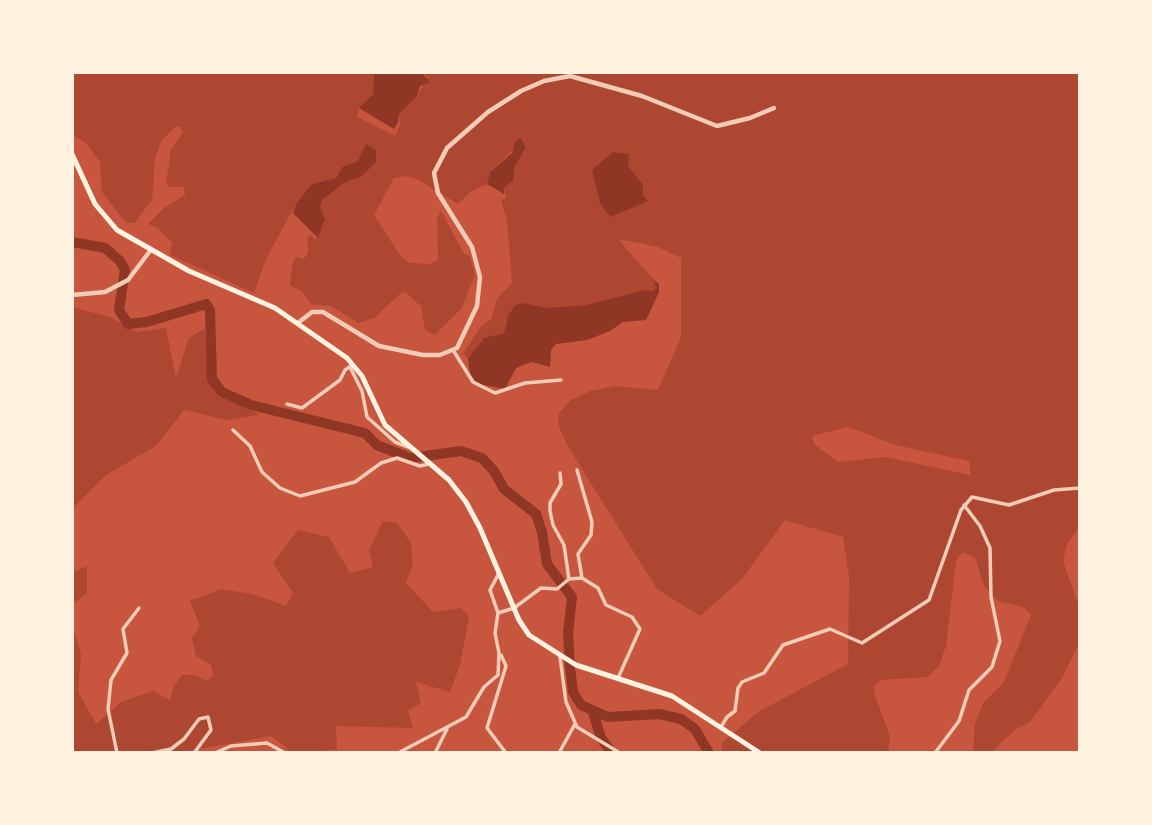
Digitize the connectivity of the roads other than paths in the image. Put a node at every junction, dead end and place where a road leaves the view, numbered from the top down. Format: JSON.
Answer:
{"nodes":[{"id":1,"x":774,"y":108,"type":"dead end"},
{"id":2,"x":72,"y":154,"type":"edge"},
{"id":3,"x":150,"y":251,"type":"junction"},
{"id":4,"x":72,"y":295,"type":"edge"},
{"id":5,"x":72,"y":317,"type":"edge"},
{"id":6,"x":298,"y":324,"type":"junction"},
{"id":7,"x":72,"y":328,"type":"edge"},
{"id":8,"x":453,"y":350,"type":"junction"},
{"id":9,"x":351,"y":365,"type":"junction"},
{"id":10,"x":561,"y":380,"type":"dead end"},
{"id":11,"x":287,"y":404,"type":"dead end"},
{"id":12,"x":233,"y":430,"type":"dead end"},
{"id":13,"x":408,"y":447,"type":"junction"},
{"id":14,"x":428,"y":463,"type":"junction"},
{"id":15,"x":577,"y":470,"type":"dead end"},
{"id":16,"x":560,"y":472,"type":"dead end"},
{"id":17,"x":1080,"y":488,"type":"edge"},
{"id":18,"x":964,"y":506,"type":"junction"},
{"id":19,"x":499,"y":573,"type":"junction"},
{"id":20,"x":582,"y":578,"type":"junction"},
{"id":21,"x":569,"y":579,"type":"junction"},
{"id":22,"x":139,"y":608,"type":"dead end"},
{"id":23,"x":514,"y":608,"type":"junction"},
{"id":24,"x":498,"y":613,"type":"junction"},
{"id":25,"x":499,"y":653,"type":"junction"},
{"id":26,"x":560,"y":657,"type":"junction"},
{"id":27,"x":618,"y":678,"type":"junction"},
{"id":28,"x":575,"y":724,"type":"junction"},
{"id":29,"x":448,"y":727,"type":"junction"},
{"id":30,"x":721,"y":727,"type":"junction"},
{"id":31,"x":117,"y":753,"type":"edge"},
{"id":32,"x":152,"y":753,"type":"edge"},
{"id":33,"x":194,"y":753,"type":"edge"},
{"id":34,"x":215,"y":753,"type":"edge"},
{"id":35,"x":285,"y":753,"type":"edge"},
{"id":36,"x":398,"y":753,"type":"edge"},
{"id":37,"x":435,"y":753,"type":"edge"},
{"id":38,"x":506,"y":753,"type":"edge"},
{"id":39,"x":559,"y":753,"type":"edge"},
{"id":40,"x":620,"y":753,"type":"edge"},
{"id":41,"x":760,"y":753,"type":"edge"},
{"id":42,"x":935,"y":753,"type":"edge"}],
"edges":[{"from":1,"to":8,"type":"street"},
{"from":2,"to":3,"type":"highway"},
{"from":3,"to":4,"type":"street"},
{"from":3,"to":6,"type":"highway"},
{"from":5,"to":7,"type":"street"},
{"from":6,"to":8,"type":"street"},
{"from":6,"to":9,"type":"highway"},
{"from":8,"to":10,"type":"street"},
{"from":9,"to":11,"type":"street"},
{"from":9,"to":13,"type":"highway"},
{"from":9,"to":13,"type":"street"},
{"from":12,"to":14,"type":"street"},
{"from":13,"to":14,"type":"highway"},
{"from":14,"to":19,"type":"highway"},
{"from":15,"to":20,"type":"street"},
{"from":16,"to":21,"type":"street"},
{"from":17,"to":18,"type":"street"},
{"from":18,"to":30,"type":"street"},
{"from":18,"to":42,"type":"street"},
{"from":19,"to":23,"type":"highway"},
{"from":19,"to":24,"type":"street"},
{"from":20,"to":21,"type":"street"},
{"from":20,"to":27,"type":"street"},
{"from":21,"to":23,"type":"street"},
{"from":22,"to":31,"type":"street"},
{"from":23,"to":24,"type":"street"},
{"from":23,"to":26,"type":"highway"},
{"from":24,"to":25,"type":"street"},
{"from":25,"to":29,"type":"street"},
{"from":25,"to":38,"type":"street"},
{"from":26,"to":27,"type":"highway"},
{"from":26,"to":28,"type":"street"},
{"from":27,"to":30,"type":"highway"},
{"from":28,"to":39,"type":"street"},
{"from":28,"to":40,"type":"street"},
{"from":29,"to":36,"type":"street"},
{"from":29,"to":37,"type":"street"},
{"from":30,"to":41,"type":"highway"},
{"from":32,"to":33,"type":"street"},
{"from":34,"to":35,"type":"street"}]}
